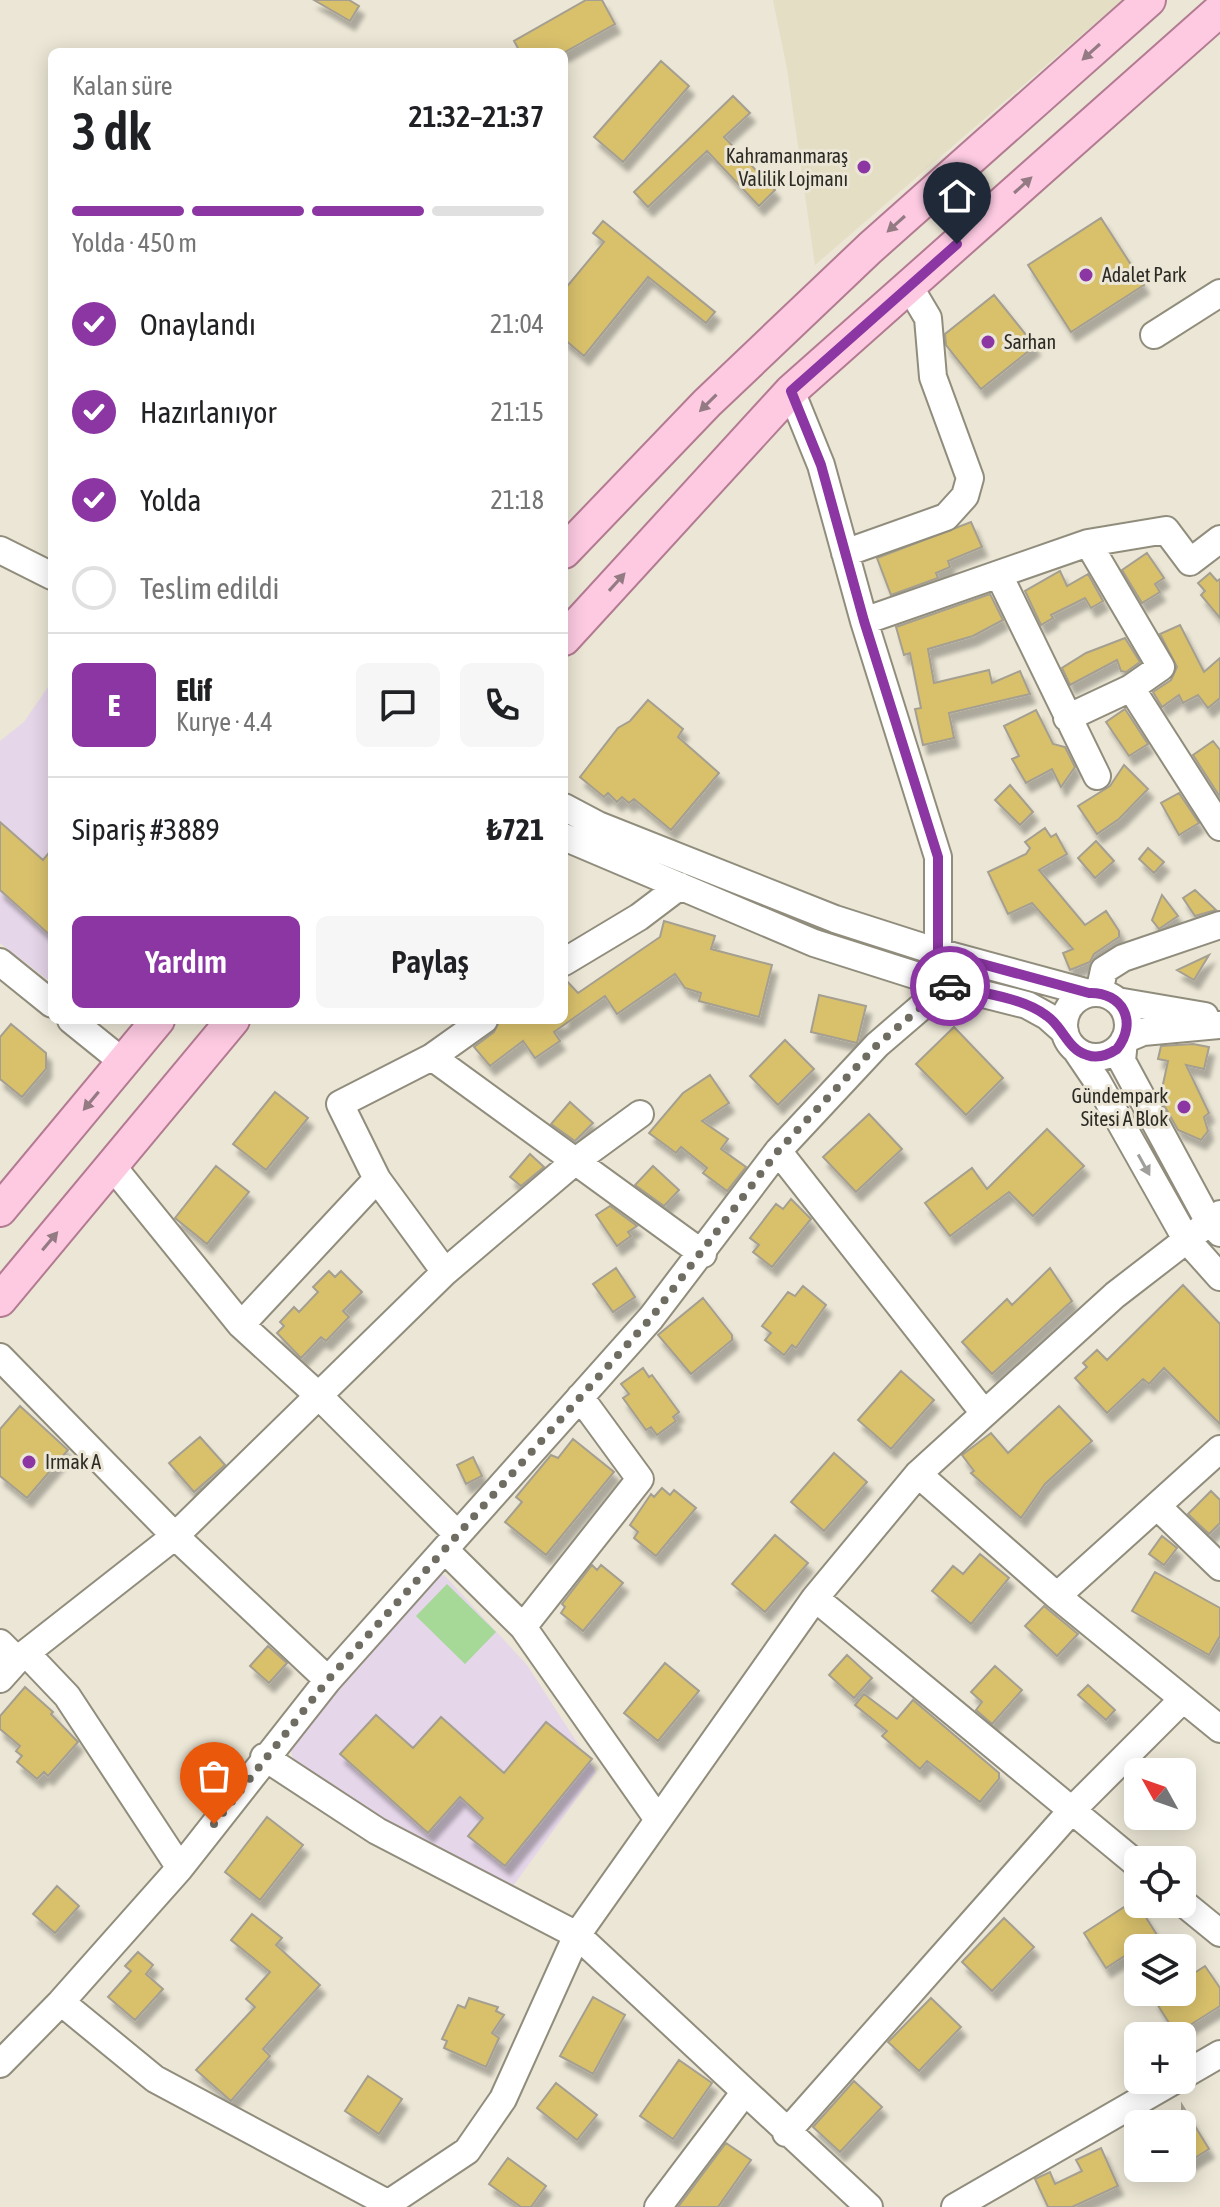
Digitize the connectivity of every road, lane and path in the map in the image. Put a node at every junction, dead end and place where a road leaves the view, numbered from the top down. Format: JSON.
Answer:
{"nodes":[{"id":1,"x":1149,"y":0,"type":"edge"},
{"id":2,"x":1220,"y":10,"type":"edge"},
{"id":3,"x":909,"y":286,"type":"junction"},
{"id":4,"x":1220,"y":293,"type":"edge"},
{"id":5,"x":1154,"y":335,"type":"dead end"},
{"id":6,"x":791,"y":391,"type":"junction"},
{"id":7,"x":1220,"y":539,"type":"edge"},
{"id":8,"x":1088,"y":543,"type":"junction"},
{"id":9,"x":568,"y":548,"type":"edge"},
{"id":10,"x":0,"y":550,"type":"edge"},
{"id":11,"x":845,"y":553,"type":"junction"},
{"id":12,"x":48,"y":574,"type":"edge"},
{"id":13,"x":999,"y":575,"type":"junction"},
{"id":14,"x":864,"y":621,"type":"junction"},
{"id":15,"x":568,"y":635,"type":"edge"},
{"id":16,"x":1131,"y":688,"type":"junction"},
{"id":17,"x":1067,"y":718,"type":"junction"},
{"id":18,"x":1097,"y":776,"type":"dead end"},
{"id":19,"x":568,"y":809,"type":"edge"},
{"id":20,"x":1220,"y":827,"type":"edge"},
{"id":21,"x":568,"y":839,"type":"edge"},
{"id":22,"x":680,"y":886,"type":"junction"},
{"id":23,"x":1220,"y":925,"type":"edge"},
{"id":24,"x":938,"y":952,"type":"junction"},
{"id":25,"x":568,"y":960,"type":"edge"},
{"id":26,"x":0,"y":962,"type":"edge"},
{"id":27,"x":943,"y":984,"type":"junction"},
{"id":28,"x":1102,"y":996,"type":"junction"},
{"id":29,"x":48,"y":1001,"type":"edge"},
{"id":30,"x":1220,"y":1018,"type":"edge"},
{"id":31,"x":76,"y":1024,"type":"edge"},
{"id":32,"x":155,"y":1024,"type":"edge"},
{"id":33,"x":230,"y":1024,"type":"edge"},
{"id":34,"x":478,"y":1024,"type":"edge"},
{"id":35,"x":1220,"y":1025,"type":"edge"},
{"id":36,"x":1124,"y":1040,"type":"junction"},
{"id":37,"x":1070,"y":1041,"type":"junction"},
{"id":38,"x":432,"y":1057,"type":"junction"},
{"id":39,"x":123,"y":1062,"type":"junction"},
{"id":40,"x":640,"y":1114,"type":"dead end"},
{"id":41,"x":778,"y":1151,"type":"junction"},
{"id":42,"x":573,"y":1163,"type":"junction"},
{"id":43,"x":113,"y":1167,"type":"junction"},
{"id":44,"x":377,"y":1179,"type":"junction"},
{"id":45,"x":0,"y":1210,"type":"edge"},
{"id":46,"x":1216,"y":1223,"type":"edge"},
{"id":47,"x":1186,"y":1239,"type":"junction"},
{"id":48,"x":703,"y":1254,"type":"junction"},
{"id":49,"x":445,"y":1272,"type":"junction"},
{"id":50,"x":1220,"y":1277,"type":"edge"},
{"id":51,"x":0,"y":1300,"type":"edge"},
{"id":52,"x":241,"y":1325,"type":"junction"},
{"id":53,"x":0,"y":1357,"type":"edge"},
{"id":54,"x":319,"y":1396,"type":"junction"},
{"id":55,"x":580,"y":1397,"type":"junction"},
{"id":56,"x":984,"y":1413,"type":"junction"},
{"id":57,"x":1220,"y":1449,"type":"edge"},
{"id":58,"x":918,"y":1474,"type":"junction"},
{"id":59,"x":1157,"y":1506,"type":"junction"},
{"id":60,"x":175,"y":1536,"type":"junction"},
{"id":61,"x":451,"y":1542,"type":"junction"},
{"id":62,"x":1220,"y":1567,"type":"edge"},
{"id":63,"x":1057,"y":1596,"type":"junction"},
{"id":64,"x":815,"y":1598,"type":"junction"},
{"id":65,"x":523,"y":1627,"type":"junction"},
{"id":66,"x":11,"y":1659,"type":"edge"},
{"id":67,"x":328,"y":1680,"type":"junction"},
{"id":68,"x":1183,"y":1699,"type":"junction"},
{"id":69,"x":1220,"y":1729,"type":"edge"},
{"id":70,"x":264,"y":1757,"type":"junction"},
{"id":71,"x":1072,"y":1810,"type":"junction"},
{"id":72,"x":657,"y":1818,"type":"junction"},
{"id":73,"x":1124,"y":1853,"type":"edge"},
{"id":74,"x":180,"y":1868,"type":"junction"},
{"id":75,"x":1196,"y":1913,"type":"edge"},
{"id":76,"x":1220,"y":1933,"type":"edge"},
{"id":77,"x":577,"y":1935,"type":"junction"},
{"id":78,"x":61,"y":2002,"type":"junction"},
{"id":79,"x":1220,"y":2054,"type":"edge"},
{"id":80,"x":0,"y":2064,"type":"edge"},
{"id":81,"x":1196,"y":2068,"type":"edge"},
{"id":82,"x":744,"y":2093,"type":"junction"},
{"id":83,"x":1151,"y":2094,"type":"edge"},
{"id":84,"x":786,"y":2133,"type":"junction"},
{"id":85,"x":385,"y":2205,"type":"edge"},
{"id":86,"x":658,"y":2207,"type":"edge"},
{"id":87,"x":869,"y":2207,"type":"edge"},
{"id":88,"x":955,"y":2207,"type":"edge"}],
"edges":[{"from":1,"to":9,"type":"main road","one_way":true},
{"from":3,"to":2,"type":"main road","one_way":true},
{"from":3,"to":6,"type":"main road"},
{"from":3,"to":11,"type":"street"},
{"from":4,"to":5,"type":"street"},
{"from":6,"to":11,"type":"street"},
{"from":15,"to":6,"type":"main road","one_way":true},
{"from":7,"to":8,"type":"street"},
{"from":8,"to":13,"type":"street"},
{"from":8,"to":16,"type":"street"},
{"from":10,"to":12,"type":"street"},
{"from":11,"to":14,"type":"street"},
{"from":13,"to":14,"type":"street"},
{"from":13,"to":17,"type":"street"},
{"from":14,"to":24,"type":"street"},
{"from":16,"to":17,"type":"street"},
{"from":16,"to":20,"type":"street"},
{"from":17,"to":18,"type":"street"},
{"from":19,"to":24,"type":"street"},
{"from":21,"to":22,"type":"street"},
{"from":22,"to":25,"type":"street"},
{"from":22,"to":27,"type":"street"},
{"from":23,"to":28,"type":"street"},
{"from":24,"to":28,"type":"street"},
{"from":26,"to":29,"type":"street"},
{"from":27,"to":37,"type":"street"},
{"from":27,"to":41,"type":"street"},
{"from":28,"to":30,"type":"street"},
{"from":28,"to":36,"type":"street"},
{"from":28,"to":37,"type":"street"},
{"from":31,"to":39,"type":"street"},
{"from":32,"to":39,"type":"main road"},
{"from":33,"to":43,"type":"main road"},
{"from":34,"to":38,"type":"street"},
{"from":35,"to":36,"type":"street"},
{"from":36,"to":37,"type":"street"},
{"from":36,"to":46,"type":"street"},
{"from":37,"to":47,"type":"street","one_way":true},
{"from":38,"to":42,"type":"street"},
{"from":38,"to":44,"type":"street"},
{"from":39,"to":45,"type":"main road","one_way":true},
{"from":40,"to":42,"type":"street"},
{"from":41,"to":48,"type":"street"},
{"from":41,"to":56,"type":"street"},
{"from":42,"to":48,"type":"street"},
{"from":42,"to":49,"type":"street"},
{"from":51,"to":43,"type":"main road","one_way":true},
{"from":43,"to":52,"type":"street"},
{"from":44,"to":49,"type":"street"},
{"from":44,"to":52,"type":"street"},
{"from":46,"to":47,"type":"street"},
{"from":47,"to":50,"type":"street"},
{"from":47,"to":56,"type":"street"},
{"from":48,"to":55,"type":"street"},
{"from":49,"to":54,"type":"street"},
{"from":52,"to":54,"type":"street"},
{"from":53,"to":60,"type":"street"},
{"from":54,"to":60,"type":"street"},
{"from":54,"to":61,"type":"street"},
{"from":55,"to":61,"type":"street"},
{"from":55,"to":65,"type":"street"},
{"from":56,"to":58,"type":"street"},
{"from":57,"to":59,"type":"street"},
{"from":58,"to":63,"type":"street"},
{"from":58,"to":64,"type":"street"},
{"from":59,"to":62,"type":"street"},
{"from":59,"to":63,"type":"street"},
{"from":60,"to":66,"type":"street"},
{"from":60,"to":67,"type":"street"},
{"from":61,"to":65,"type":"street"},
{"from":61,"to":67,"type":"street"},
{"from":63,"to":68,"type":"street"},
{"from":64,"to":71,"type":"street"},
{"from":64,"to":72,"type":"street"},
{"from":65,"to":72,"type":"street"},
{"from":66,"to":74,"type":"street"},
{"from":67,"to":70,"type":"street"},
{"from":68,"to":69,"type":"street"},
{"from":68,"to":71,"type":"street"},
{"from":70,"to":74,"type":"street"},
{"from":70,"to":77,"type":"street"},
{"from":71,"to":73,"type":"street"},
{"from":71,"to":84,"type":"street"},
{"from":72,"to":77,"type":"street"},
{"from":74,"to":78,"type":"street"},
{"from":75,"to":76,"type":"street"},
{"from":77,"to":82,"type":"street"},
{"from":77,"to":85,"type":"street"},
{"from":78,"to":80,"type":"street"},
{"from":78,"to":85,"type":"street"},
{"from":79,"to":81,"type":"street"},
{"from":82,"to":84,"type":"street"},
{"from":82,"to":86,"type":"street"},
{"from":83,"to":88,"type":"street"},
{"from":84,"to":87,"type":"street"}]}
